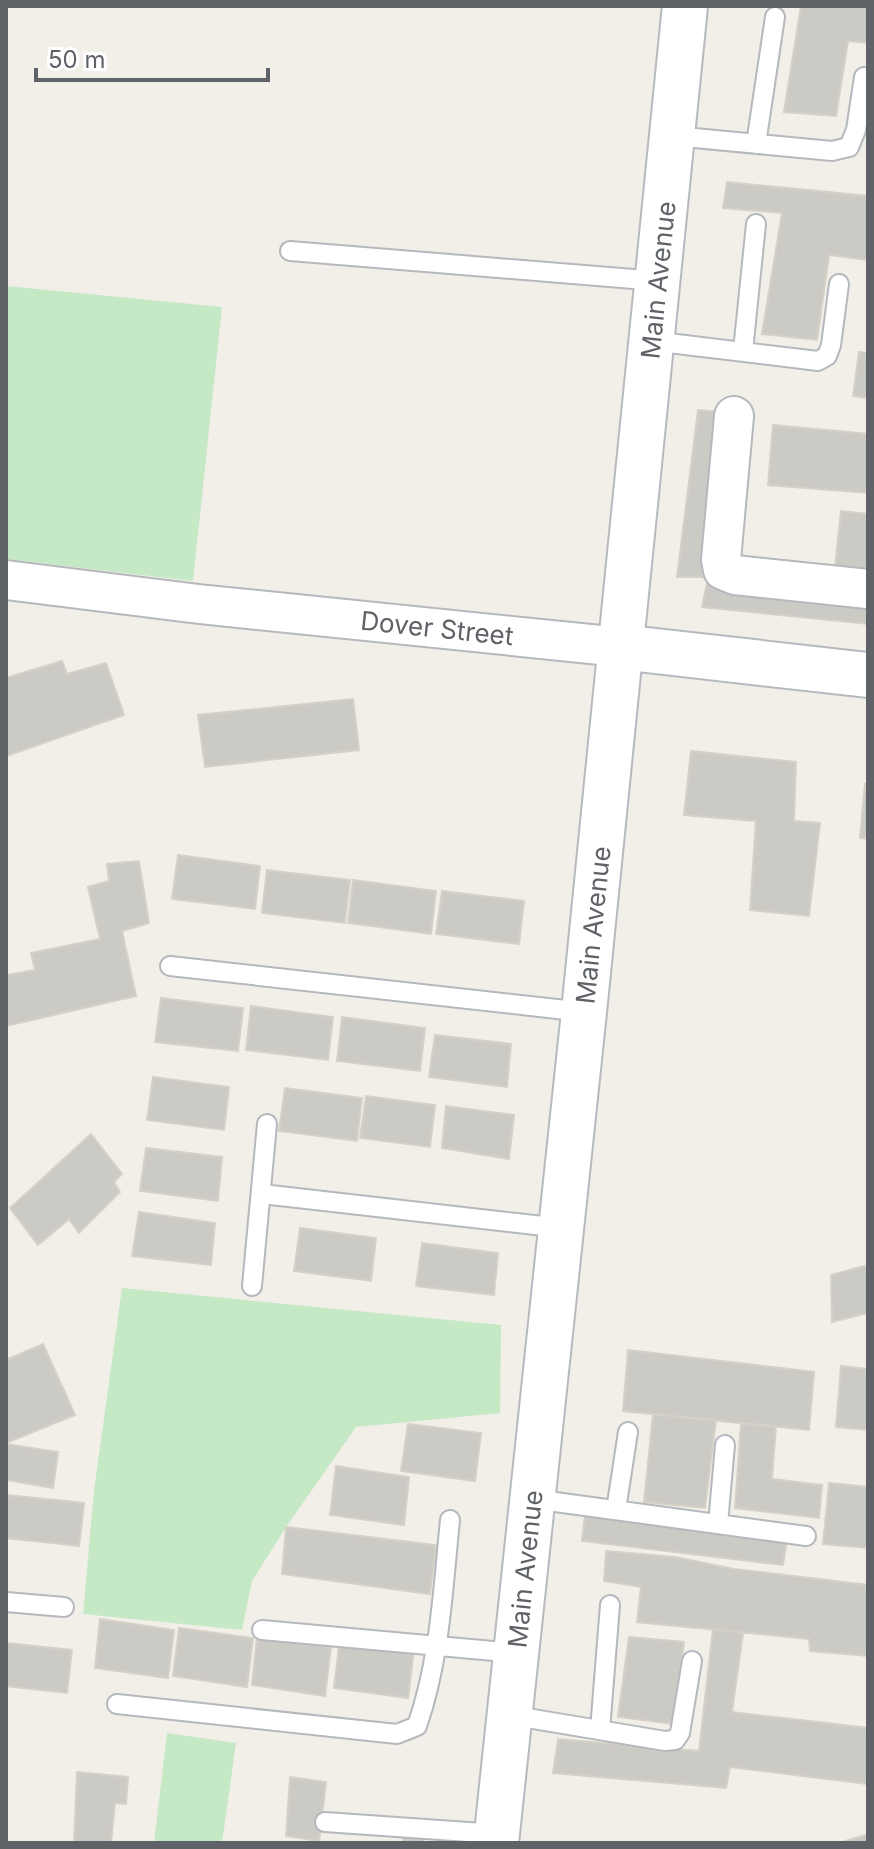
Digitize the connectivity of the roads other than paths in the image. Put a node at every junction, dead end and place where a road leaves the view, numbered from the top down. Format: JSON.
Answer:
{"nodes":[{"id":1,"x":685,"y":6,"type":"edge"},
{"id":2,"x":775,"y":17,"type":"dead end"},
{"id":3,"x":864,"y":77,"type":"dead end"},
{"id":4,"x":673,"y":136,"type":"junction"},
{"id":5,"x":756,"y":144,"type":"junction"},
{"id":6,"x":756,"y":224,"type":"dead end"},
{"id":7,"x":290,"y":251,"type":"dead end"},
{"id":8,"x":659,"y":281,"type":"junction"},
{"id":9,"x":839,"y":284,"type":"dead end"},
{"id":10,"x":652,"y":341,"type":"junction"},
{"id":11,"x":743,"y":351,"type":"junction"},
{"id":12,"x":734,"y":416,"type":"dead end"},
{"id":13,"x":6,"y":580,"type":"edge"},
{"id":14,"x":868,"y":589,"type":"edge"},
{"id":15,"x":620,"y":647,"type":"junction"},
{"id":16,"x":868,"y":675,"type":"edge"},
{"id":17,"x":170,"y":966,"type":"dead end"},
{"id":18,"x":584,"y":1012,"type":"junction"},
{"id":19,"x":267,"y":1124,"type":"dead end"},
{"id":20,"x":262,"y":1194,"type":"junction"},
{"id":21,"x":561,"y":1228,"type":"junction"},
{"id":22,"x":252,"y":1286,"type":"dead end"},
{"id":23,"x":628,"y":1432,"type":"dead end"},
{"id":24,"x":725,"y":1445,"type":"dead end"},
{"id":25,"x":533,"y":1499,"type":"junction"},
{"id":26,"x":616,"y":1510,"type":"junction"},
{"id":27,"x":450,"y":1520,"type":"dead end"},
{"id":28,"x":718,"y":1524,"type":"junction"},
{"id":29,"x":806,"y":1536,"type":"dead end"},
{"id":30,"x":6,"y":1602,"type":"edge"},
{"id":31,"x":610,"y":1605,"type":"dead end"},
{"id":32,"x":64,"y":1607,"type":"dead end"},
{"id":33,"x":262,"y":1630,"type":"dead end"},
{"id":34,"x":437,"y":1646,"type":"junction"},
{"id":35,"x":516,"y":1653,"type":"junction"},
{"id":36,"x":692,"y":1661,"type":"dead end"},
{"id":37,"x":117,"y":1704,"type":"dead end"},
{"id":38,"x":509,"y":1715,"type":"junction"},
{"id":39,"x":600,"y":1730,"type":"junction"},
{"id":40,"x":325,"y":1822,"type":"dead end"},
{"id":41,"x":496,"y":1838,"type":"edge"}],
"edges":[{"from":1,"to":4,"type":"street","name":"Main Avenue"},
{"from":2,"to":5,"type":"lane"},
{"from":3,"to":5,"type":"lane"},
{"from":4,"to":5,"type":"lane"},
{"from":4,"to":8,"type":"street","name":"Main Avenue"},
{"from":6,"to":11,"type":"lane"},
{"from":7,"to":8,"type":"lane"},
{"from":8,"to":10,"type":"street","name":"Main Avenue"},
{"from":9,"to":11,"type":"lane"},
{"from":10,"to":11,"type":"lane"},
{"from":10,"to":15,"type":"street","name":"Main Avenue"},
{"from":12,"to":14,"type":"street"},
{"from":13,"to":15,"type":"street","name":"Dover Street"},
{"from":15,"to":16,"type":"street","name":"Dover Street"},
{"from":15,"to":18,"type":"street","name":"Main Avenue"},
{"from":17,"to":18,"type":"lane"},
{"from":18,"to":21,"type":"street","name":"Main Avenue"},
{"from":19,"to":20,"type":"lane"},
{"from":20,"to":21,"type":"lane"},
{"from":20,"to":22,"type":"lane"},
{"from":21,"to":25,"type":"street","name":"Main Avenue"},
{"from":23,"to":26,"type":"lane"},
{"from":24,"to":28,"type":"lane"},
{"from":25,"to":26,"type":"lane"},
{"from":25,"to":35,"type":"street","name":"Main Avenue"},
{"from":26,"to":28,"type":"lane"},
{"from":27,"to":34,"type":"lane"},
{"from":28,"to":29,"type":"lane"},
{"from":30,"to":32,"type":"lane"},
{"from":31,"to":39,"type":"lane"},
{"from":33,"to":34,"type":"lane"},
{"from":34,"to":35,"type":"lane"},
{"from":34,"to":37,"type":"lane"},
{"from":35,"to":38,"type":"street","name":"Main Avenue"},
{"from":36,"to":39,"type":"lane"},
{"from":38,"to":39,"type":"lane"},
{"from":38,"to":41,"type":"street","name":"Main Avenue"},
{"from":40,"to":41,"type":"lane"}]}
